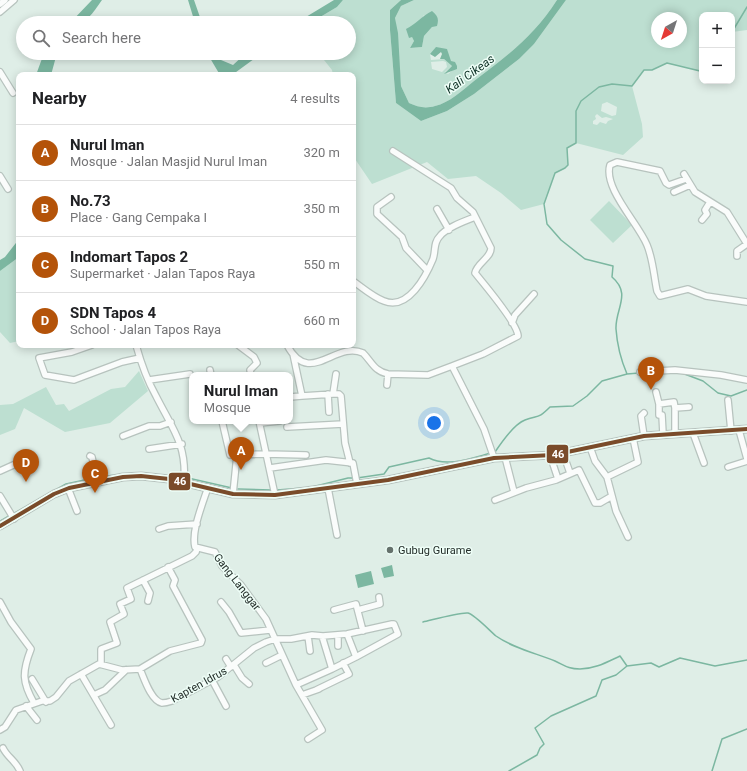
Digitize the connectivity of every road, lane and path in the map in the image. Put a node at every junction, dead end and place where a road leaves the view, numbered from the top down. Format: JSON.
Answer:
{"nodes":[{"id":1,"x":5,"y":0,"type":"edge"},
{"id":2,"x":14,"y":0,"type":"edge"},
{"id":3,"x":0,"y":4,"type":"edge"},
{"id":4,"x":0,"y":12,"type":"edge"},
{"id":5,"x":0,"y":73,"type":"edge"},
{"id":6,"x":13,"y":93,"type":"dead end"},
{"id":7,"x":393,"y":152,"type":"dead end"},
{"id":8,"x":0,"y":176,"type":"edge"},
{"id":9,"x":690,"y":186,"type":"junction"},
{"id":10,"x":8,"y":190,"type":"dead end"},
{"id":11,"x":674,"y":192,"type":"dead end"},
{"id":12,"x":391,"y":197,"type":"dead end"},
{"id":13,"x":710,"y":202,"type":"junction"},
{"id":14,"x":437,"y":209,"type":"dead end"},
{"id":15,"x":475,"y":217,"type":"junction"},
{"id":16,"x":702,"y":220,"type":"dead end"},
{"id":17,"x":449,"y":230,"type":"junction"},
{"id":18,"x":747,"y":244,"type":"edge"},
{"id":19,"x":737,"y":256,"type":"dead end"},
{"id":20,"x":427,"y":270,"type":"junction"},
{"id":21,"x":356,"y":283,"type":"edge"},
{"id":22,"x":534,"y":294,"type":"dead end"},
{"id":23,"x":747,"y":302,"type":"edge"},
{"id":24,"x":512,"y":323,"type":"junction"},
{"id":25,"x":83,"y":348,"type":"edge"},
{"id":26,"x":137,"y":348,"type":"edge"},
{"id":27,"x":242,"y":348,"type":"edge"},
{"id":28,"x":289,"y":348,"type":"edge"},
{"id":29,"x":293,"y":354,"type":"junction"},
{"id":30,"x":140,"y":358,"type":"junction"},
{"id":31,"x":452,"y":366,"type":"junction"},
{"id":32,"x":250,"y":372,"type":"edge"},
{"id":33,"x":640,"y":372,"type":"dead end"},
{"id":34,"x":189,"y":374,"type":"edge"},
{"id":35,"x":336,"y":374,"type":"dead end"},
{"id":36,"x":388,"y":374,"type":"junction"},
{"id":37,"x":149,"y":380,"type":"junction"},
{"id":38,"x":747,"y":380,"type":"edge"},
{"id":39,"x":387,"y":386,"type":"dead end"},
{"id":40,"x":656,"y":392,"type":"dead end"},
{"id":41,"x":330,"y":394,"type":"junction"},
{"id":42,"x":302,"y":396,"type":"junction"},
{"id":43,"x":293,"y":397,"type":"edge"},
{"id":44,"x":728,"y":400,"type":"dead end"},
{"id":45,"x":659,"y":404,"type":"junction"},
{"id":46,"x":689,"y":406,"type":"dead end"},
{"id":47,"x":675,"y":408,"type":"junction"},
{"id":48,"x":329,"y":412,"type":"dead end"},
{"id":49,"x":644,"y":413,"type":"dead end"},
{"id":50,"x":171,"y":422,"type":"junction"},
{"id":51,"x":223,"y":424,"type":"edge"},
{"id":52,"x":259,"y":424,"type":"edge"},
{"id":53,"x":343,"y":424,"type":"junction"},
{"id":54,"x":287,"y":427,"type":"dead end"},
{"id":55,"x":747,"y":429,"type":"edge"},
{"id":56,"x":735,"y":430,"type":"junction"},
{"id":57,"x":675,"y":433,"type":"junction"},
{"id":58,"x":693,"y":433,"type":"junction"},
{"id":59,"x":663,"y":434,"type":"junction"},
{"id":60,"x":123,"y":436,"type":"dead end"},
{"id":61,"x":644,"y":436,"type":"junction"},
{"id":62,"x":632,"y":438,"type":"junction"},
{"id":63,"x":182,"y":444,"type":"junction"},
{"id":64,"x":590,"y":447,"type":"junction"},
{"id":65,"x":149,"y":449,"type":"dead end"},
{"id":66,"x":492,"y":453,"type":"junction"},
{"id":67,"x":564,"y":453,"type":"junction"},
{"id":68,"x":266,"y":454,"type":"junction"},
{"id":69,"x":237,"y":455,"type":"junction"},
{"id":70,"x":306,"y":455,"type":"dead end"},
{"id":71,"x":550,"y":455,"type":"junction"},
{"id":72,"x":90,"y":456,"type":"dead end"},
{"id":73,"x":31,"y":457,"type":"dead end"},
{"id":74,"x":504,"y":457,"type":"junction"},
{"id":75,"x":747,"y":460,"type":"edge"},
{"id":76,"x":350,"y":463,"type":"junction"},
{"id":77,"x":704,"y":463,"type":"dead end"},
{"id":78,"x":728,"y":467,"type":"dead end"},
{"id":79,"x":270,"y":468,"type":"junction"},
{"id":80,"x":0,"y":471,"type":"edge"},
{"id":81,"x":570,"y":473,"type":"junction"},
{"id":82,"x":97,"y":478,"type":"junction"},
{"id":83,"x":607,"y":478,"type":"junction"},
{"id":84,"x":184,"y":479,"type":"junction"},
{"id":85,"x":558,"y":479,"type":"junction"},
{"id":86,"x":356,"y":480,"type":"junction"},
{"id":87,"x":208,"y":487,"type":"junction"},
{"id":88,"x":68,"y":488,"type":"junction"},
{"id":89,"x":328,"y":488,"type":"junction"},
{"id":90,"x":514,"y":492,"type":"junction"},
{"id":91,"x":233,"y":494,"type":"junction"},
{"id":92,"x":275,"y":495,"type":"junction"},
{"id":93,"x":0,"y":496,"type":"edge"},
{"id":94,"x":612,"y":496,"type":"junction"},
{"id":95,"x":495,"y":500,"type":"dead end"},
{"id":96,"x":77,"y":511,"type":"dead end"},
{"id":97,"x":12,"y":516,"type":"junction"},
{"id":98,"x":197,"y":524,"type":"junction"},
{"id":99,"x":0,"y":526,"type":"edge"},
{"id":100,"x":159,"y":529,"type":"dead end"},
{"id":101,"x":337,"y":535,"type":"dead end"},
{"id":102,"x":628,"y":537,"type":"dead end"},
{"id":103,"x":197,"y":548,"type":"junction"},
{"id":104,"x":168,"y":567,"type":"junction"},
{"id":105,"x":143,"y":580,"type":"junction"},
{"id":106,"x":379,"y":597,"type":"dead end"},
{"id":107,"x":0,"y":602,"type":"edge"},
{"id":108,"x":148,"y":602,"type":"dead end"},
{"id":109,"x":222,"y":602,"type":"dead end"},
{"id":110,"x":334,"y":610,"type":"dead end"},
{"id":111,"x":358,"y":610,"type":"junction"},
{"id":112,"x":270,"y":630,"type":"junction"},
{"id":113,"x":363,"y":631,"type":"junction"},
{"id":114,"x":347,"y":634,"type":"junction"},
{"id":115,"x":338,"y":635,"type":"junction"},
{"id":116,"x":308,"y":636,"type":"junction"},
{"id":117,"x":322,"y":636,"type":"junction"},
{"id":118,"x":275,"y":639,"type":"junction"},
{"id":119,"x":338,"y":646,"type":"dead end"},
{"id":120,"x":310,"y":651,"type":"dead end"},
{"id":121,"x":282,"y":655,"type":"junction"},
{"id":122,"x":356,"y":657,"type":"junction"},
{"id":123,"x":226,"y":659,"type":"dead end"},
{"id":124,"x":266,"y":663,"type":"dead end"},
{"id":125,"x":343,"y":663,"type":"junction"},
{"id":126,"x":101,"y":664,"type":"junction"},
{"id":127,"x":232,"y":666,"type":"junction"},
{"id":128,"x":140,"y":669,"type":"junction"},
{"id":129,"x":126,"y":670,"type":"junction"},
{"id":130,"x":330,"y":670,"type":"junction"},
{"id":131,"x":82,"y":674,"type":"junction"},
{"id":132,"x":32,"y":679,"type":"dead end"},
{"id":133,"x":212,"y":680,"type":"junction"},
{"id":134,"x":249,"y":684,"type":"dead end"},
{"id":135,"x":296,"y":685,"type":"junction"},
{"id":136,"x":316,"y":690,"type":"junction"},
{"id":137,"x":94,"y":695,"type":"junction"},
{"id":138,"x":302,"y":695,"type":"junction"},
{"id":139,"x":46,"y":702,"type":"junction"},
{"id":140,"x":34,"y":704,"type":"junction"},
{"id":141,"x":26,"y":706,"type":"junction"},
{"id":142,"x":226,"y":706,"type":"dead end"},
{"id":143,"x":37,"y":720,"type":"dead end"},
{"id":144,"x":111,"y":725,"type":"dead end"},
{"id":145,"x":0,"y":730,"type":"edge"},
{"id":146,"x":308,"y":739,"type":"dead end"},
{"id":147,"x":3,"y":748,"type":"dead end"},
{"id":148,"x":20,"y":771,"type":"edge"}],
"edges":[{"from":1,"to":3,"type":"street"},
{"from":2,"to":4,"type":"street"},
{"from":5,"to":6,"type":"street"},
{"from":7,"to":15,"type":"street"},
{"from":8,"to":10,"type":"street"},
{"from":9,"to":11,"type":"street"},
{"from":9,"to":13,"type":"street"},
{"from":9,"to":23,"type":"street"},
{"from":12,"to":20,"type":"street"},
{"from":13,"to":16,"type":"street"},
{"from":13,"to":18,"type":"street"},
{"from":14,"to":17,"type":"street"},
{"from":15,"to":17,"type":"street"},
{"from":15,"to":24,"type":"street"},
{"from":17,"to":20,"type":"street"},
{"from":18,"to":19,"type":"street"},
{"from":20,"to":21,"type":"street"},
{"from":22,"to":24,"type":"street"},
{"from":24,"to":31,"type":"street"},
{"from":25,"to":30,"type":"street"},
{"from":26,"to":30,"type":"street"},
{"from":27,"to":32,"type":"street"},
{"from":28,"to":29,"type":"street"},
{"from":29,"to":36,"type":"street"},
{"from":29,"to":42,"type":"street"},
{"from":30,"to":37,"type":"street"},
{"from":31,"to":36,"type":"street"},
{"from":31,"to":66,"type":"street"},
{"from":33,"to":38,"type":"street"},
{"from":34,"to":37,"type":"street"},
{"from":35,"to":41,"type":"street"},
{"from":36,"to":39,"type":"street"},
{"from":37,"to":50,"type":"street"},
{"from":40,"to":45,"type":"street"},
{"from":41,"to":42,"type":"street"},
{"from":41,"to":48,"type":"street"},
{"from":41,"to":53,"type":"street"},
{"from":42,"to":43,"type":"street"},
{"from":44,"to":56,"type":"street"},
{"from":45,"to":47,"type":"street"},
{"from":45,"to":59,"type":"street"},
{"from":46,"to":47,"type":"street"},
{"from":47,"to":57,"type":"street"},
{"from":49,"to":61,"type":"street"},
{"from":50,"to":60,"type":"street"},
{"from":50,"to":63,"type":"street"},
{"from":51,"to":69,"type":"street"},
{"from":52,"to":68,"type":"street"},
{"from":53,"to":54,"type":"street"},
{"from":53,"to":76,"type":"street"},
{"from":55,"to":56,"type":"main road"},
{"from":56,"to":58,"type":"main road"},
{"from":56,"to":75,"type":"street"},
{"from":57,"to":58,"type":"main road"},
{"from":57,"to":59,"type":"main road"},
{"from":58,"to":77,"type":"street"},
{"from":59,"to":61,"type":"main road"},
{"from":61,"to":62,"type":"main road"},
{"from":62,"to":64,"type":"main road"},
{"from":62,"to":83,"type":"street"},
{"from":63,"to":65,"type":"street"},
{"from":63,"to":84,"type":"street"},
{"from":64,"to":67,"type":"main road"},
{"from":64,"to":83,"type":"street"},
{"from":66,"to":74,"type":"main road"},
{"from":66,"to":86,"type":"main road"},
{"from":67,"to":71,"type":"main road"},
{"from":67,"to":81,"type":"street"},
{"from":68,"to":69,"type":"street"},
{"from":68,"to":70,"type":"street"},
{"from":68,"to":79,"type":"street"},
{"from":69,"to":91,"type":"street"},
{"from":71,"to":74,"type":"main road"},
{"from":71,"to":85,"type":"street"},
{"from":72,"to":82,"type":"street"},
{"from":73,"to":80,"type":"street"},
{"from":74,"to":90,"type":"street"},
{"from":75,"to":78,"type":"street"},
{"from":76,"to":79,"type":"street"},
{"from":76,"to":86,"type":"street"},
{"from":79,"to":92,"type":"street"},
{"from":81,"to":85,"type":"street"},
{"from":81,"to":94,"type":"street"},
{"from":82,"to":84,"type":"main road"},
{"from":82,"to":88,"type":"main road"},
{"from":83,"to":94,"type":"street"},
{"from":84,"to":87,"type":"main road"},
{"from":85,"to":90,"type":"street"},
{"from":86,"to":89,"type":"main road"},
{"from":87,"to":91,"type":"main road"},
{"from":87,"to":98,"type":"street"},
{"from":88,"to":96,"type":"street"},
{"from":88,"to":97,"type":"main road"},
{"from":89,"to":92,"type":"main road"},
{"from":89,"to":101,"type":"street"},
{"from":90,"to":95,"type":"street"},
{"from":91,"to":92,"type":"main road"},
{"from":93,"to":97,"type":"street"},
{"from":94,"to":102,"type":"street"},
{"from":97,"to":99,"type":"main road"},
{"from":98,"to":100,"type":"street"},
{"from":98,"to":103,"type":"street"},
{"from":103,"to":104,"type":"street"},
{"from":103,"to":112,"type":"street","name":"Gang Langgar"},
{"from":104,"to":105,"type":"street"},
{"from":104,"to":128,"type":"street"},
{"from":105,"to":108,"type":"street"},
{"from":105,"to":126,"type":"street"},
{"from":106,"to":111,"type":"street"},
{"from":107,"to":140,"type":"street"},
{"from":109,"to":112,"type":"street"},
{"from":110,"to":111,"type":"street"},
{"from":111,"to":113,"type":"street"},
{"from":112,"to":118,"type":"street","name":"Gang Langgar"},
{"from":113,"to":114,"type":"street","name":"Kapten Idrus"},
{"from":113,"to":122,"type":"street","name":"Kapten Idrus"},
{"from":114,"to":115,"type":"street","name":"Kapten Idrus"},
{"from":114,"to":122,"type":"street"},
{"from":115,"to":117,"type":"street","name":"Kapten Idrus"},
{"from":115,"to":119,"type":"street"},
{"from":116,"to":117,"type":"street","name":"Kapten Idrus"},
{"from":116,"to":118,"type":"street","name":"Kapten Idrus"},
{"from":116,"to":120,"type":"street"},
{"from":117,"to":130,"type":"street"},
{"from":118,"to":121,"type":"street","name":"Gang Langgar"},
{"from":118,"to":127,"type":"street","name":"Kapten Idrus"},
{"from":121,"to":124,"type":"street"},
{"from":121,"to":135,"type":"street","name":"Gang Langgar"},
{"from":122,"to":125,"type":"street"},
{"from":123,"to":127,"type":"street"},
{"from":125,"to":130,"type":"street"},
{"from":125,"to":136,"type":"street"},
{"from":126,"to":129,"type":"street"},
{"from":126,"to":131,"type":"street"},
{"from":127,"to":133,"type":"street","name":"Kapten Idrus"},
{"from":127,"to":134,"type":"street"},
{"from":128,"to":129,"type":"street"},
{"from":128,"to":133,"type":"street","name":"Kapten Idrus"},
{"from":129,"to":137,"type":"street"},
{"from":130,"to":135,"type":"street"},
{"from":130,"to":136,"type":"street"},
{"from":131,"to":137,"type":"street"},
{"from":131,"to":139,"type":"street"},
{"from":132,"to":139,"type":"street"},
{"from":133,"to":142,"type":"street"},
{"from":135,"to":138,"type":"street","name":"Gang Langgar"},
{"from":136,"to":138,"type":"street"},
{"from":137,"to":144,"type":"street"},
{"from":138,"to":146,"type":"street","name":"Gang Langgar"},
{"from":139,"to":140,"type":"street"},
{"from":140,"to":141,"type":"street"},
{"from":141,"to":143,"type":"street"},
{"from":141,"to":145,"type":"street"},
{"from":147,"to":148,"type":"street"}]}
